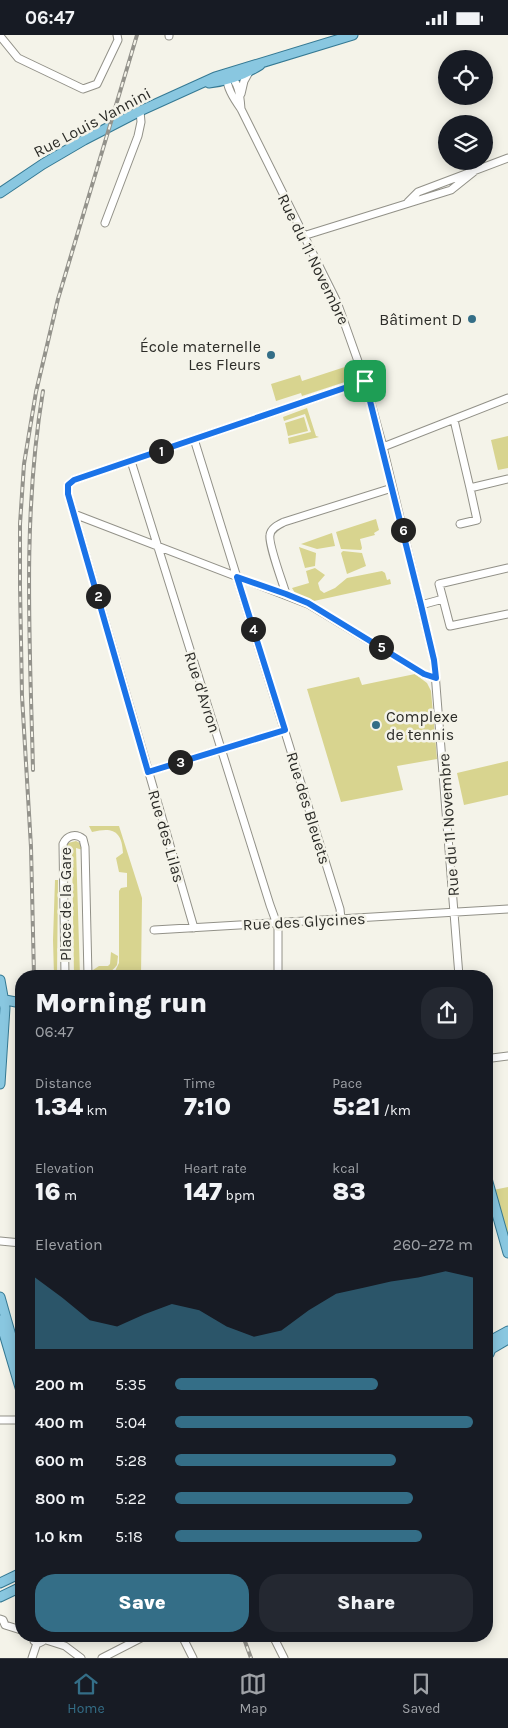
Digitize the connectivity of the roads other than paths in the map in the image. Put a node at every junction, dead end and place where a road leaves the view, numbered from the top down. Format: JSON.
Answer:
{"nodes":[{"id":1,"x":117,"y":35,"type":"edge"},
{"id":2,"x":353,"y":35,"type":"edge"},
{"id":3,"x":0,"y":36,"type":"edge"},
{"id":4,"x":262,"y":64,"type":"junction"},
{"id":5,"x":250,"y":72,"type":"junction"},
{"id":6,"x":229,"y":77,"type":"junction"},
{"id":7,"x":240,"y":97,"type":"junction"},
{"id":8,"x":241,"y":109,"type":"junction"},
{"id":9,"x":140,"y":111,"type":"junction"},
{"id":10,"x":508,"y":158,"type":"edge"},
{"id":11,"x":0,"y":193,"type":"edge"},
{"id":12,"x":105,"y":223,"type":"dead end"},
{"id":13,"x":303,"y":236,"type":"junction"},
{"id":14,"x":365,"y":381,"type":"junction"},
{"id":15,"x":508,"y":398,"type":"edge"},
{"id":16,"x":454,"y":420,"type":"junction"},
{"id":17,"x":194,"y":439,"type":"junction"},
{"id":18,"x":383,"y":447,"type":"junction"},
{"id":19,"x":131,"y":461,"type":"junction"},
{"id":20,"x":508,"y":479,"type":"edge"},
{"id":21,"x":392,"y":488,"type":"junction"},
{"id":22,"x":470,"y":488,"type":"junction"},
{"id":23,"x":74,"y":514,"type":"junction"},
{"id":24,"x":460,"y":524,"type":"dead end"},
{"id":25,"x":157,"y":547,"type":"junction"},
{"id":26,"x":508,"y":568,"type":"edge"},
{"id":27,"x":237,"y":577,"type":"junction"},
{"id":28,"x":286,"y":594,"type":"junction"},
{"id":29,"x":443,"y":599,"type":"junction"},
{"id":30,"x":421,"y":605,"type":"junction"},
{"id":31,"x":508,"y":614,"type":"edge"},
{"id":32,"x":436,"y":678,"type":"junction"},
{"id":33,"x":285,"y":730,"type":"junction"},
{"id":34,"x":221,"y":750,"type":"junction"},
{"id":35,"x":148,"y":772,"type":"junction"},
{"id":36,"x":508,"y":909,"type":"edge"},
{"id":37,"x":454,"y":913,"type":"junction"},
{"id":38,"x":341,"y":919,"type":"junction"},
{"id":39,"x":276,"y":922,"type":"junction"},
{"id":40,"x":194,"y":928,"type":"junction"},
{"id":41,"x":154,"y":930,"type":"dead end"},
{"id":42,"x":65,"y":970,"type":"edge"},
{"id":43,"x":88,"y":970,"type":"edge"},
{"id":44,"x":278,"y":970,"type":"edge"},
{"id":45,"x":459,"y":970,"type":"edge"},
{"id":46,"x":0,"y":980,"type":"edge"},
{"id":47,"x":2,"y":1000,"type":"edge"},
{"id":48,"x":15,"y":1002,"type":"edge"},
{"id":49,"x":0,"y":1012,"type":"edge"},
{"id":50,"x":508,"y":1056,"type":"edge"},
{"id":51,"x":493,"y":1058,"type":"edge"},
{"id":52,"x":0,"y":1084,"type":"edge"},
{"id":53,"x":493,"y":1200,"type":"edge"},
{"id":54,"x":0,"y":1241,"type":"edge"},
{"id":55,"x":15,"y":1242,"type":"edge"},
{"id":56,"x":508,"y":1253,"type":"edge"},
{"id":57,"x":0,"y":1297,"type":"edge"},
{"id":58,"x":0,"y":1320,"type":"edge"},
{"id":59,"x":508,"y":1331,"type":"edge"},
{"id":60,"x":493,"y":1339,"type":"edge"},
{"id":61,"x":508,"y":1339,"type":"edge"},
{"id":62,"x":508,"y":1344,"type":"edge"},
{"id":63,"x":493,"y":1348,"type":"edge"},
{"id":64,"x":15,"y":1350,"type":"edge"},
{"id":65,"x":493,"y":1352,"type":"edge"},
{"id":66,"x":15,"y":1371,"type":"edge"},
{"id":67,"x":0,"y":1420,"type":"edge"},
{"id":68,"x":15,"y":1420,"type":"edge"},
{"id":69,"x":15,"y":1576,"type":"edge"},
{"id":70,"x":0,"y":1583,"type":"edge"},
{"id":71,"x":15,"y":1590,"type":"edge"},
{"id":72,"x":0,"y":1599,"type":"edge"},
{"id":73,"x":1,"y":1622,"type":"edge"},
{"id":74,"x":15,"y":1628,"type":"edge"},
{"id":75,"x":38,"y":1642,"type":"edge"},
{"id":76,"x":51,"y":1642,"type":"edge"},
{"id":77,"x":129,"y":1642,"type":"edge"},
{"id":78,"x":185,"y":1642,"type":"edge"},
{"id":79,"x":276,"y":1642,"type":"edge"},
{"id":80,"x":32,"y":1658,"type":"edge"},
{"id":81,"x":81,"y":1658,"type":"edge"},
{"id":82,"x":102,"y":1658,"type":"edge"},
{"id":83,"x":193,"y":1658,"type":"edge"},
{"id":84,"x":284,"y":1658,"type":"edge"}],
"edges":[{"from":1,"to":3,"type":"street"},
{"from":2,"to":4,"type":"main road","name":"Rue Louis Vannini"},
{"from":4,"to":5,"type":"main road","name":"Rue Louis Vannini"},
{"from":4,"to":6,"type":"main road","name":"Rue Louis Vannini"},
{"from":5,"to":6,"type":"main road","name":"Rue Louis Vannini"},
{"from":5,"to":7,"type":"street","name":"Rue du 11 Novembre"},
{"from":6,"to":7,"type":"street","name":"Rue du 11 Novembre"},
{"from":6,"to":8,"type":"street","name":"Rue du 11 Novembre"},
{"from":6,"to":9,"type":"main road","name":"Rue Louis Vannini"},
{"from":7,"to":8,"type":"street","name":"Rue du 11 Novembre"},
{"from":8,"to":13,"type":"street","name":"Rue du 11 Novembre"},
{"from":9,"to":11,"type":"main road","name":"Rue Louis Vannini"},
{"from":9,"to":12,"type":"street"},
{"from":10,"to":13,"type":"street"},
{"from":13,"to":14,"type":"street","name":"Rue du 11 Novembre"},
{"from":14,"to":17,"type":"street"},
{"from":14,"to":18,"type":"street","name":"Rue du 11 Novembre"},
{"from":15,"to":16,"type":"street"},
{"from":16,"to":18,"type":"street"},
{"from":16,"to":22,"type":"street"},
{"from":17,"to":19,"type":"street"},
{"from":17,"to":27,"type":"street","name":"Rue des Bleuets"},
{"from":18,"to":21,"type":"street","name":"Rue du 11 Novembre"},
{"from":19,"to":23,"type":"street","name":"Rue des Lilas"},
{"from":19,"to":25,"type":"street","name":"Rue d'Avron"},
{"from":20,"to":22,"type":"street"},
{"from":21,"to":28,"type":"street"},
{"from":21,"to":30,"type":"street","name":"Rue du 11 Novembre"},
{"from":22,"to":24,"type":"street"},
{"from":23,"to":25,"type":"street"},
{"from":23,"to":35,"type":"street","name":"Rue des Lilas"},
{"from":25,"to":27,"type":"street"},
{"from":25,"to":34,"type":"street","name":"Rue d'Avron"},
{"from":26,"to":29,"type":"street"},
{"from":27,"to":28,"type":"street"},
{"from":27,"to":33,"type":"street","name":"Rue des Bleuets"},
{"from":28,"to":32,"type":"street"},
{"from":29,"to":30,"type":"street"},
{"from":29,"to":31,"type":"street"},
{"from":30,"to":32,"type":"street","name":"Rue du 11 Novembre"},
{"from":32,"to":37,"type":"street","name":"Rue du 11 Novembre"},
{"from":33,"to":34,"type":"street"},
{"from":33,"to":38,"type":"street","name":"Rue des Bleuets"},
{"from":34,"to":35,"type":"street"},
{"from":34,"to":39,"type":"street","name":"Rue d'Avron"},
{"from":35,"to":40,"type":"street","name":"Rue des Lilas"},
{"from":36,"to":37,"type":"street","name":"Rue des Glycines"},
{"from":37,"to":38,"type":"street","name":"Rue des Glycines"},
{"from":37,"to":45,"type":"street","name":"Rue du 11 Novembre"},
{"from":38,"to":39,"type":"street","name":"Rue des Glycines"},
{"from":39,"to":40,"type":"street","name":"Rue des Glycines"},
{"from":39,"to":44,"type":"street","name":"Rue d'Avron"},
{"from":40,"to":41,"type":"street","name":"Rue des Glycines"},
{"from":42,"to":43,"type":"street","name":"Place de la Gare"},
{"from":46,"to":47,"type":"main road"},
{"from":47,"to":48,"type":"main road"},
{"from":47,"to":49,"type":"main road"},
{"from":47,"to":52,"type":"main road"},
{"from":50,"to":51,"type":"street"},
{"from":53,"to":56,"type":"main road"},
{"from":54,"to":55,"type":"street"},
{"from":57,"to":64,"type":"main road"},
{"from":58,"to":66,"type":"main road"},
{"from":59,"to":60,"type":"main road"},
{"from":61,"to":63,"type":"main road"},
{"from":62,"to":65,"type":"main road"},
{"from":67,"to":68,"type":"street"},
{"from":69,"to":70,"type":"main road"},
{"from":71,"to":72,"type":"main road"},
{"from":73,"to":74,"type":"street"},
{"from":75,"to":80,"type":"street"},
{"from":76,"to":81,"type":"street"},
{"from":77,"to":82,"type":"street"},
{"from":78,"to":83,"type":"street"},
{"from":79,"to":84,"type":"street"}]}
